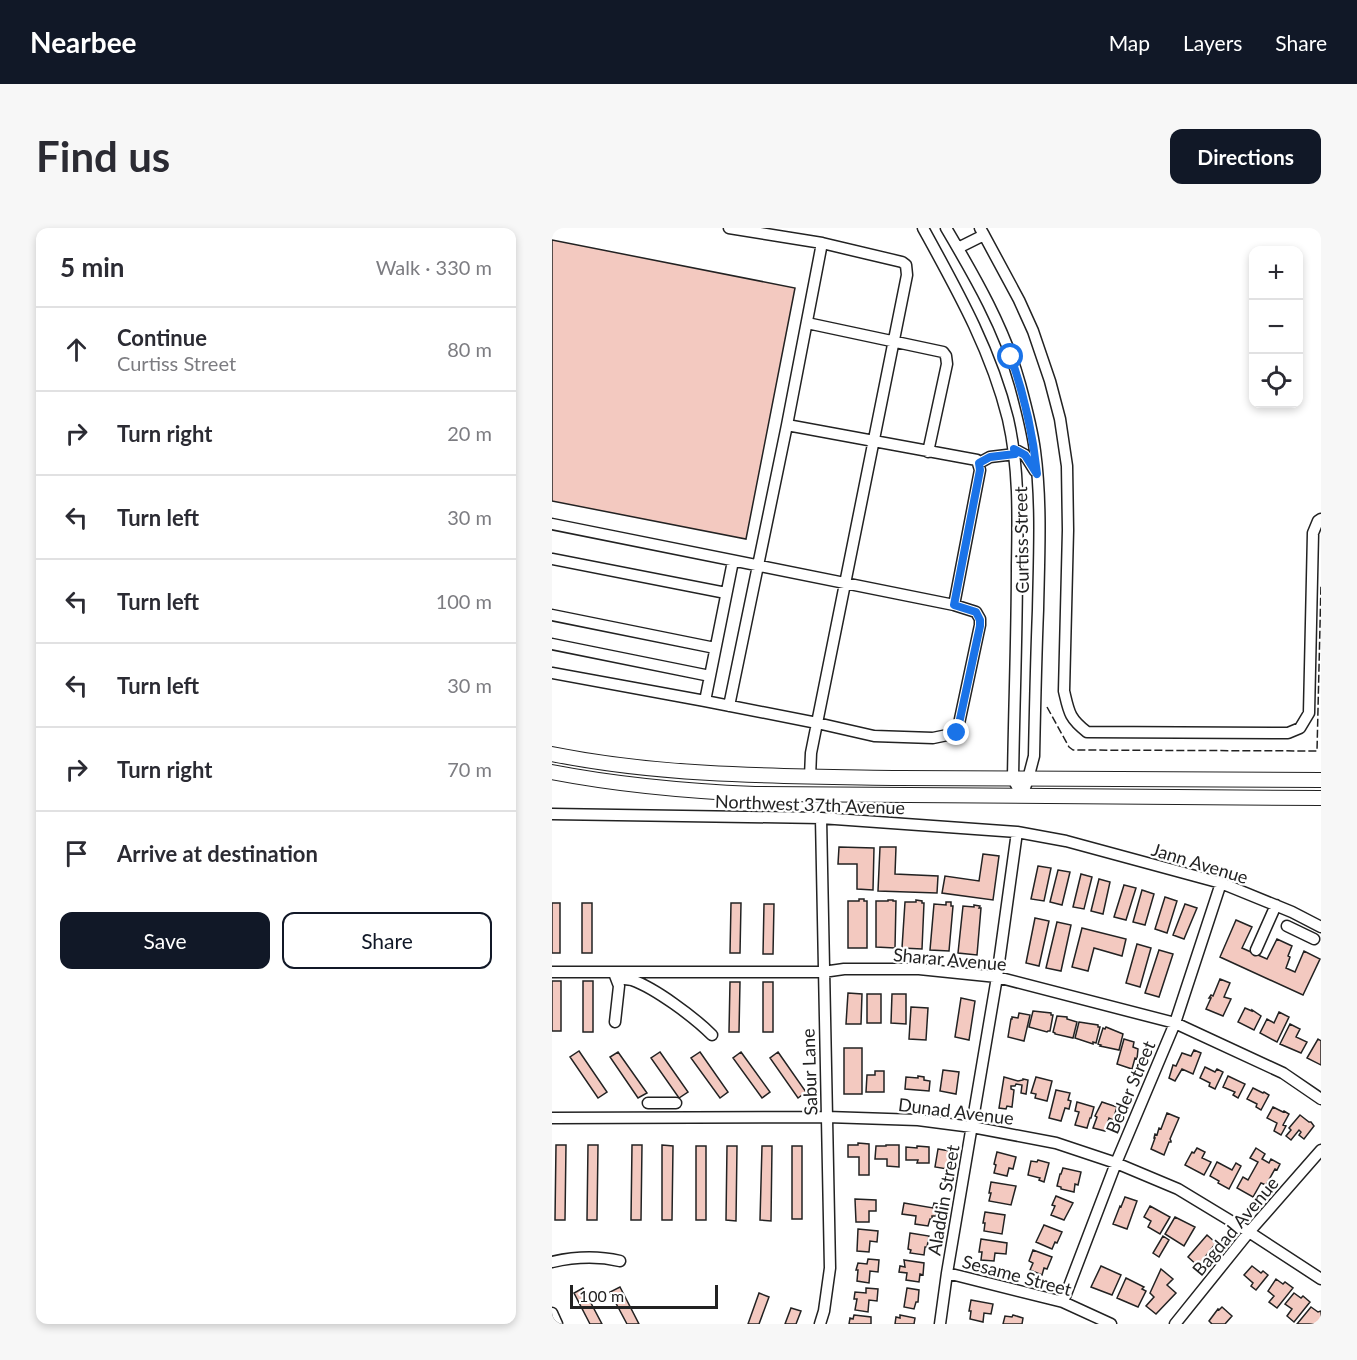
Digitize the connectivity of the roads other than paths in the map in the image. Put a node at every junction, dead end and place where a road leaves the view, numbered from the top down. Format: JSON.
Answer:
{"nodes":[{"id":1,"x":729,"y":228,"type":"edge"},
{"id":2,"x":923,"y":228,"type":"edge"},
{"id":3,"x":946,"y":228,"type":"edge"},
{"id":4,"x":761,"y":230,"type":"edge"},
{"id":5,"x":982,"y":231,"type":"edge"},
{"id":6,"x":822,"y":243,"type":"junction"},
{"id":7,"x":958,"y":248,"type":"junction"},
{"id":8,"x":807,"y":323,"type":"junction"},
{"id":9,"x":894,"y":341,"type":"junction"},
{"id":10,"x":788,"y":425,"type":"junction"},
{"id":11,"x":874,"y":442,"type":"junction"},
{"id":12,"x":928,"y":452,"type":"junction"},
{"id":13,"x":1014,"y":452,"type":"junction"},
{"id":14,"x":979,"y":463,"type":"junction"},
{"id":15,"x":1037,"y":474,"type":"junction"},
{"id":16,"x":1321,"y":519,"type":"edge"},
{"id":17,"x":552,"y":524,"type":"edge"},
{"id":18,"x":552,"y":559,"type":"edge"},
{"id":19,"x":733,"y":561,"type":"junction"},
{"id":20,"x":757,"y":566,"type":"junction"},
{"id":21,"x":846,"y":584,"type":"junction"},
{"id":22,"x":726,"y":593,"type":"junction"},
{"id":23,"x":954,"y":605,"type":"junction"},
{"id":24,"x":552,"y":615,"type":"edge"},
{"id":25,"x":552,"y":644,"type":"edge"},
{"id":26,"x":716,"y":648,"type":"junction"},
{"id":27,"x":552,"y":673,"type":"edge"},
{"id":28,"x":710,"y":676,"type":"junction"},
{"id":29,"x":705,"y":701,"type":"junction"},
{"id":30,"x":729,"y":706,"type":"junction"},
{"id":31,"x":817,"y":723,"type":"junction"},
{"id":32,"x":552,"y":754,"type":"edge"},
{"id":33,"x":552,"y":772,"type":"edge"},
{"id":34,"x":810,"y":777,"type":"junction"},
{"id":35,"x":1013,"y":779,"type":"junction"},
{"id":36,"x":1028,"y":779,"type":"junction"},
{"id":37,"x":1321,"y":780,"type":"edge"},
{"id":38,"x":1022,"y":796,"type":"junction"},
{"id":39,"x":1321,"y":798,"type":"edge"},
{"id":40,"x":552,"y":814,"type":"edge"},
{"id":41,"x":821,"y":818,"type":"junction"},
{"id":42,"x":1017,"y":832,"type":"junction"},
{"id":43,"x":1066,"y":841,"type":"joint"},
{"id":44,"x":1221,"y":883,"type":"junction"},
{"id":45,"x":1276,"y":905,"type":"junction"},
{"id":46,"x":1306,"y":919,"type":"junction"},
{"id":47,"x":1287,"y":926,"type":"dead end"},
{"id":48,"x":1321,"y":927,"type":"edge"},
{"id":49,"x":1301,"y":933,"type":"junction"},
{"id":50,"x":1314,"y":939,"type":"dead end"},
{"id":51,"x":1256,"y":950,"type":"dead end"},
{"id":52,"x":552,"y":972,"type":"edge"},
{"id":53,"x":823,"y":972,"type":"junction"},
{"id":54,"x":616,"y":975,"type":"junction"},
{"id":55,"x":997,"y":976,"type":"junction"},
{"id":56,"x":615,"y":1022,"type":"dead end"},
{"id":57,"x":1175,"y":1023,"type":"junction"},
{"id":58,"x":712,"y":1035,"type":"dead end"},
{"id":59,"x":1321,"y":1099,"type":"edge"},
{"id":60,"x":648,"y":1103,"type":"dead end"},
{"id":61,"x":661,"y":1103,"type":"junction"},
{"id":62,"x":676,"y":1103,"type":"dead end"},
{"id":63,"x":552,"y":1118,"type":"edge"},
{"id":64,"x":662,"y":1118,"type":"junction"},
{"id":65,"x":827,"y":1118,"type":"junction"},
{"id":66,"x":972,"y":1127,"type":"junction"},
{"id":67,"x":1321,"y":1150,"type":"edge"},
{"id":68,"x":1116,"y":1163,"type":"junction"},
{"id":69,"x":1250,"y":1232,"type":"junction"},
{"id":70,"x":620,"y":1261,"type":"dead end"},
{"id":71,"x":552,"y":1262,"type":"edge"},
{"id":72,"x":947,"y":1273,"type":"junction"},
{"id":73,"x":1321,"y":1279,"type":"edge"},
{"id":74,"x":1063,"y":1302,"type":"junction"},
{"id":75,"x":552,"y":1313,"type":"edge"},
{"id":76,"x":557,"y":1324,"type":"edge"},
{"id":77,"x":820,"y":1324,"type":"edge"},
{"id":78,"x":940,"y":1324,"type":"edge"},
{"id":79,"x":1111,"y":1324,"type":"edge"},
{"id":80,"x":1175,"y":1324,"type":"edge"}],
"edges":[{"from":1,"to":4,"type":"street"},
{"from":2,"to":13,"type":"street","name":"Curtiss Street"},
{"from":3,"to":7,"type":"street","name":"Curtiss Street"},
{"from":4,"to":6,"type":"street"},
{"from":5,"to":7,"type":"street"},
{"from":5,"to":16,"type":"street"},
{"from":6,"to":8,"type":"street"},
{"from":6,"to":9,"type":"street"},
{"from":7,"to":15,"type":"street","name":"Curtiss Street"},
{"from":8,"to":9,"type":"street"},
{"from":8,"to":10,"type":"street"},
{"from":9,"to":11,"type":"street"},
{"from":9,"to":12,"type":"street"},
{"from":10,"to":11,"type":"street"},
{"from":10,"to":20,"type":"street"},
{"from":11,"to":12,"type":"street"},
{"from":11,"to":21,"type":"street"},
{"from":12,"to":14,"type":"street"},
{"from":13,"to":14,"type":"street"},
{"from":13,"to":15,"type":"street"},
{"from":13,"to":35,"type":"street","name":"Curtiss Street"},
{"from":14,"to":23,"type":"street"},
{"from":15,"to":36,"type":"street","name":"Curtiss Street"},
{"from":17,"to":19,"type":"street"},
{"from":18,"to":22,"type":"street"},
{"from":19,"to":20,"type":"street"},
{"from":19,"to":22,"type":"street"},
{"from":20,"to":21,"type":"street"},
{"from":20,"to":30,"type":"street"},
{"from":21,"to":23,"type":"street"},
{"from":21,"to":31,"type":"street"},
{"from":22,"to":26,"type":"street"},
{"from":23,"to":31,"type":"street"},
{"from":24,"to":26,"type":"street"},
{"from":25,"to":28,"type":"street"},
{"from":26,"to":28,"type":"street"},
{"from":27,"to":29,"type":"street"},
{"from":28,"to":29,"type":"street"},
{"from":29,"to":30,"type":"street"},
{"from":30,"to":31,"type":"street"},
{"from":31,"to":34,"type":"street"},
{"from":32,"to":34,"type":"main road"},
{"from":33,"to":38,"type":"main road"},
{"from":34,"to":35,"type":"main road"},
{"from":35,"to":36,"type":"main road"},
{"from":35,"to":38,"type":"street"},
{"from":36,"to":37,"type":"main road"},
{"from":36,"to":38,"type":"street","name":"Curtiss Street"},
{"from":38,"to":39,"type":"main road"},
{"from":40,"to":41,"type":"street","name":"Northwest 37th Avenue"},
{"from":41,"to":42,"type":"street","name":"Northwest 37th Avenue"},
{"from":41,"to":53,"type":"street","name":"Sabur Lane"},
{"from":42,"to":43,"type":"street","name":"Northwest 37th Avenue"},
{"from":42,"to":55,"type":"street","name":"Aladdin Street"},
{"from":43,"to":44,"type":"street","name":"Jann Avenue"},
{"from":44,"to":45,"type":"street","name":"Jann Avenue"},
{"from":44,"to":57,"type":"street","name":"Beder Street"},
{"from":45,"to":46,"type":"street","name":"Jann Avenue"},
{"from":45,"to":51,"type":"street"},
{"from":46,"to":48,"type":"street","name":"Jann Avenue"},
{"from":46,"to":49,"type":"street"},
{"from":47,"to":49,"type":"street"},
{"from":49,"to":50,"type":"street"},
{"from":52,"to":54,"type":"street","name":"Sharar Avenue"},
{"from":53,"to":54,"type":"street","name":"Sharar Avenue"},
{"from":53,"to":55,"type":"street","name":"Sharar Avenue"},
{"from":53,"to":65,"type":"street","name":"Sabur Lane"},
{"from":54,"to":56,"type":"street"},
{"from":54,"to":58,"type":"street"},
{"from":55,"to":57,"type":"street","name":"Sharar Avenue"},
{"from":55,"to":66,"type":"street","name":"Aladdin Street"},
{"from":57,"to":59,"type":"street","name":"Sharar Avenue"},
{"from":57,"to":68,"type":"street","name":"Beder Street"},
{"from":60,"to":61,"type":"street"},
{"from":61,"to":62,"type":"street"},
{"from":61,"to":64,"type":"street"},
{"from":63,"to":64,"type":"street","name":"Dunad Avenue"},
{"from":64,"to":65,"type":"street","name":"Dunad Avenue"},
{"from":65,"to":66,"type":"street","name":"Dunad Avenue"},
{"from":65,"to":77,"type":"street","name":"Sabur Lane"},
{"from":66,"to":68,"type":"street","name":"Dunad Avenue"},
{"from":66,"to":72,"type":"street","name":"Aladdin Street"},
{"from":67,"to":69,"type":"street","name":"Bagdad Avenue"},
{"from":68,"to":69,"type":"street","name":"Dunad Avenue"},
{"from":68,"to":74,"type":"street","name":"Beder Street"},
{"from":69,"to":73,"type":"street","name":"Dunad Avenue"},
{"from":69,"to":80,"type":"street","name":"Bagdad Avenue"},
{"from":70,"to":71,"type":"street"},
{"from":72,"to":74,"type":"street","name":"Sesame Street"},
{"from":72,"to":78,"type":"street","name":"Aladdin Street"},
{"from":74,"to":79,"type":"street","name":"Sesame Street"},
{"from":75,"to":76,"type":"street"}]}
